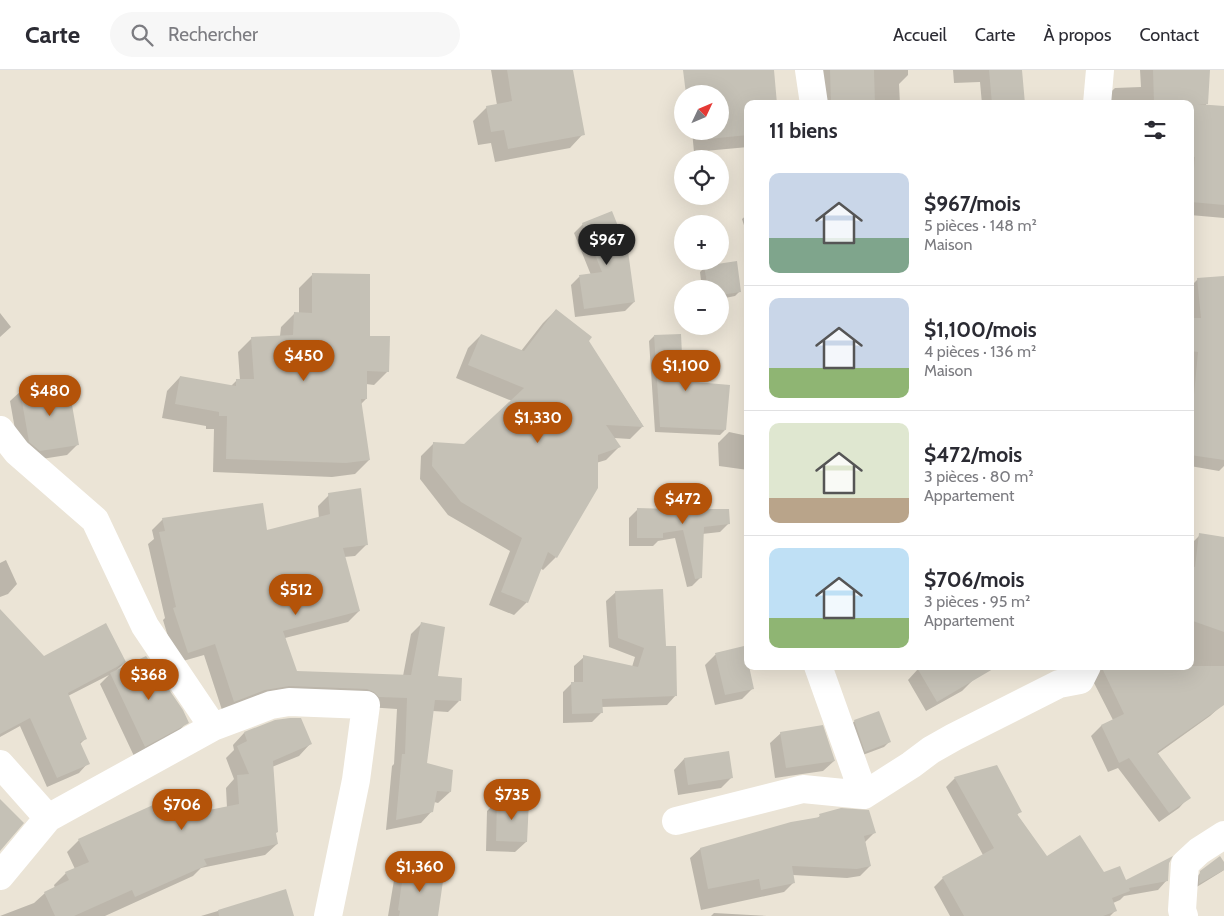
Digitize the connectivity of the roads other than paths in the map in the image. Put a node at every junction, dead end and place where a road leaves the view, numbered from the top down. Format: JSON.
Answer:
{"nodes":[{"id":1,"x":809,"y":70,"type":"edge"},
{"id":2,"x":1100,"y":70,"type":"edge"},
{"id":3,"x":813,"y":100,"type":"edge"},
{"id":4,"x":1097,"y":100,"type":"edge"},
{"id":5,"x":0,"y":430,"type":"edge"},
{"id":6,"x":819,"y":670,"type":"edge"},
{"id":7,"x":1085,"y":670,"type":"edge"},
{"id":8,"x":213,"y":727,"type":"junction"},
{"id":9,"x":0,"y":764,"type":"edge"},
{"id":10,"x":864,"y":795,"type":"junction"},
{"id":11,"x":48,"y":818,"type":"junction"},
{"id":12,"x":676,"y":821,"type":"dead end"},
{"id":13,"x":1224,"y":835,"type":"edge"},
{"id":14,"x":0,"y":876,"type":"edge"},
{"id":15,"x":328,"y":916,"type":"edge"},
{"id":16,"x":1184,"y":916,"type":"edge"}],
"edges":[{"from":1,"to":3,"type":"street"},
{"from":2,"to":4,"type":"street"},
{"from":5,"to":8,"type":"street"},
{"from":6,"to":10,"type":"street"},
{"from":7,"to":10,"type":"street"},
{"from":8,"to":11,"type":"street"},
{"from":8,"to":15,"type":"street"},
{"from":9,"to":11,"type":"street"},
{"from":10,"to":12,"type":"street"},
{"from":11,"to":14,"type":"street"},
{"from":13,"to":16,"type":"street"}]}
